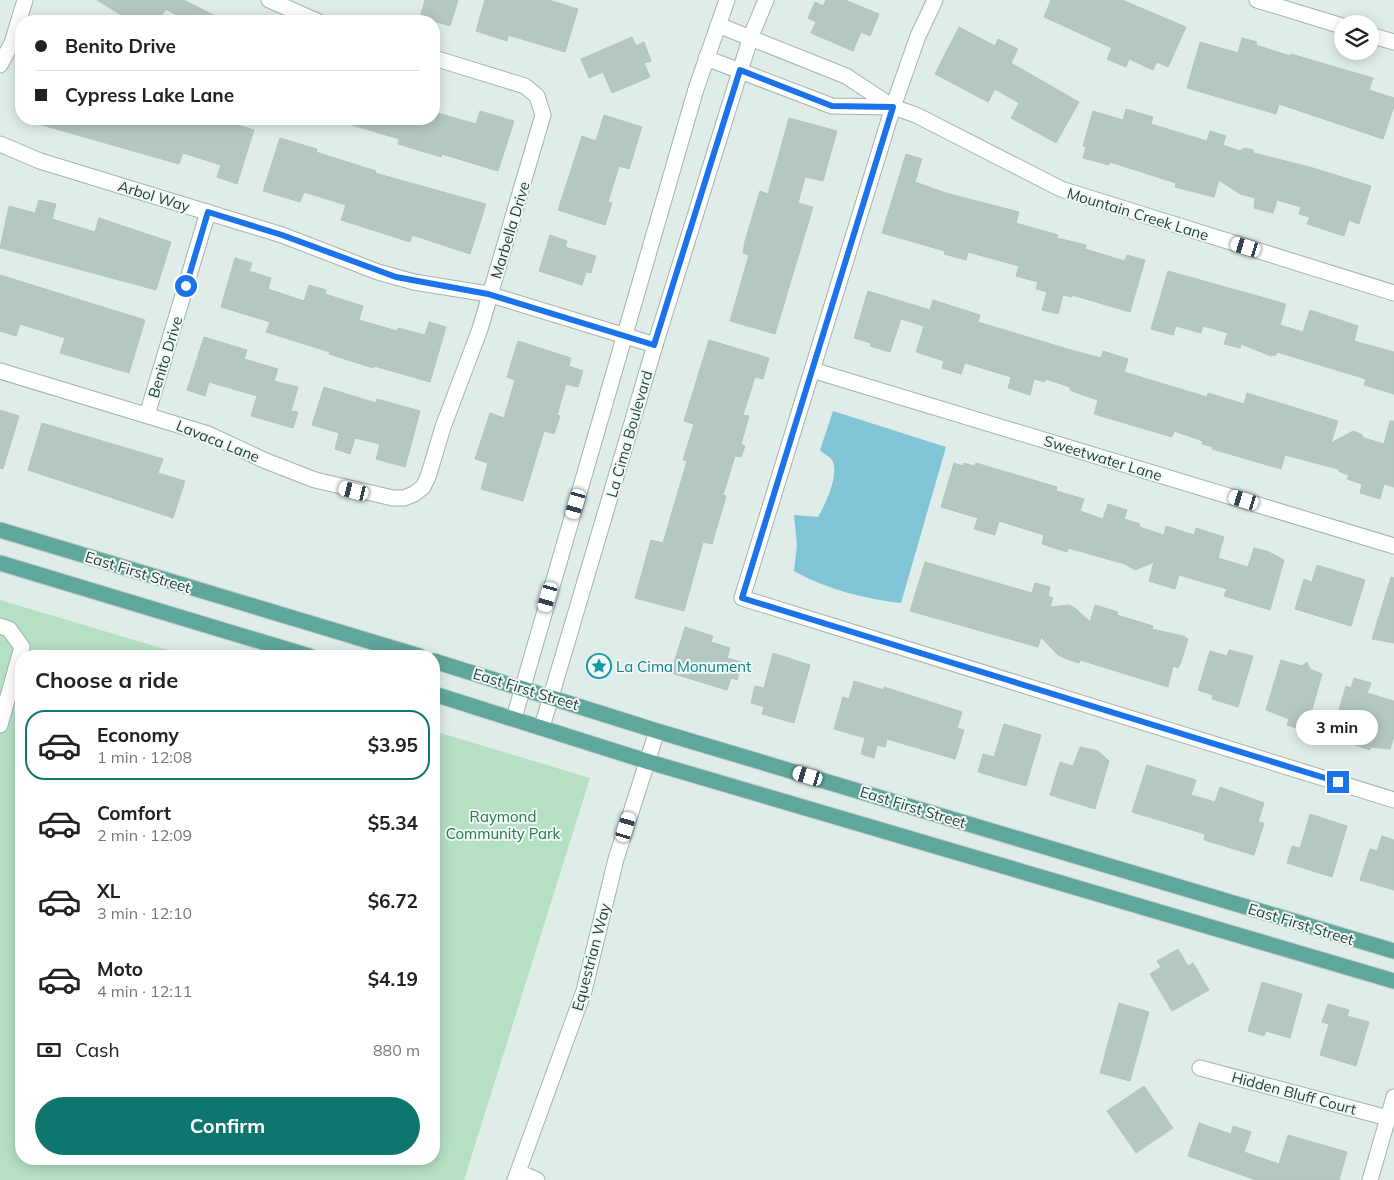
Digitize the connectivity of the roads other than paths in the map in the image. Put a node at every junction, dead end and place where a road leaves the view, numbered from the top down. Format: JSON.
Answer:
{"nodes":[{"id":1,"x":26,"y":0,"type":"edge"},
{"id":2,"x":269,"y":0,"type":"edge"},
{"id":3,"x":726,"y":0,"type":"edge"},
{"id":4,"x":766,"y":0,"type":"edge"},
{"id":5,"x":935,"y":0,"type":"edge"},
{"id":6,"x":1257,"y":0,"type":"edge"},
{"id":7,"x":21,"y":15,"type":"edge"},
{"id":8,"x":303,"y":15,"type":"edge"},
{"id":9,"x":1334,"y":24,"type":"edge"},
{"id":10,"x":718,"y":25,"type":"junction"},
{"id":11,"x":15,"y":34,"type":"edge"},
{"id":12,"x":751,"y":36,"type":"junction"},
{"id":13,"x":1379,"y":38,"type":"edge"},
{"id":14,"x":1394,"y":42,"type":"edge"},
{"id":15,"x":706,"y":58,"type":"junction"},
{"id":16,"x":440,"y":60,"type":"edge"},
{"id":17,"x":0,"y":65,"type":"edge"},
{"id":18,"x":740,"y":70,"type":"junction"},
{"id":19,"x":893,"y":107,"type":"junction"},
{"id":20,"x":0,"y":144,"type":"edge"},
{"id":21,"x":208,"y":212,"type":"junction"},
{"id":22,"x":1394,"y":293,"type":"edge"},
{"id":23,"x":491,"y":294,"type":"junction"},
{"id":24,"x":626,"y":336,"type":"junction"},
{"id":25,"x":654,"y":345,"type":"junction"},
{"id":26,"x":812,"y":370,"type":"junction"},
{"id":27,"x":0,"y":371,"type":"edge"},
{"id":28,"x":147,"y":415,"type":"junction"},
{"id":29,"x":428,"y":477,"type":"joint"},
{"id":30,"x":0,"y":530,"type":"edge"},
{"id":31,"x":1394,"y":546,"type":"edge"},
{"id":32,"x":0,"y":563,"type":"edge"},
{"id":33,"x":0,"y":626,"type":"edge"},
{"id":34,"x":21,"y":650,"type":"edge"},
{"id":35,"x":289,"y":650,"type":"edge"},
{"id":36,"x":399,"y":650,"type":"edge"},
{"id":37,"x":440,"y":663,"type":"edge"},
{"id":38,"x":15,"y":672,"type":"edge"},
{"id":39,"x":522,"y":687,"type":"junction"},
{"id":40,"x":440,"y":696,"type":"edge"},
{"id":41,"x":552,"y":697,"type":"junction"},
{"id":42,"x":514,"y":718,"type":"junction"},
{"id":43,"x":0,"y":724,"type":"edge"},
{"id":44,"x":542,"y":727,"type":"junction"},
{"id":45,"x":657,"y":731,"type":"junction"},
{"id":46,"x":646,"y":761,"type":"junction"},
{"id":47,"x":1394,"y":800,"type":"edge"},
{"id":48,"x":1394,"y":951,"type":"edge"},
{"id":49,"x":1394,"y":981,"type":"edge"},
{"id":50,"x":1200,"y":1068,"type":"dead end"},
{"id":51,"x":1394,"y":1097,"type":"edge"},
{"id":52,"x":1388,"y":1118,"type":"junction"},
{"id":53,"x":517,"y":1176,"type":"edge"},
{"id":54,"x":537,"y":1180,"type":"edge"},
{"id":55,"x":1370,"y":1180,"type":"edge"}],
"edges":[{"from":1,"to":7,"type":"street"},
{"from":2,"to":8,"type":"street"},
{"from":3,"to":10,"type":"street","name":"La Cima Boulevard"},
{"from":4,"to":12,"type":"street","name":"La Cima Boulevard"},
{"from":5,"to":19,"type":"street"},
{"from":6,"to":9,"type":"street"},
{"from":10,"to":12,"type":"street","name":"Mountain Creek Lane"},
{"from":10,"to":15,"type":"street","name":"La Cima Boulevard"},
{"from":11,"to":17,"type":"street"},
{"from":12,"to":18,"type":"street","name":"La Cima Boulevard"},
{"from":12,"to":19,"type":"street","name":"Mountain Creek Lane"},
{"from":13,"to":14,"type":"street"},
{"from":15,"to":18,"type":"street","name":"Mountain Creek Lane"},
{"from":15,"to":24,"type":"street","name":"La Cima Boulevard"},
{"from":16,"to":23,"type":"street","name":"Marbella Drive"},
{"from":18,"to":19,"type":"street","name":"Mountain Creek Lane"},
{"from":18,"to":25,"type":"street","name":"La Cima Boulevard"},
{"from":19,"to":22,"type":"street","name":"Mountain Creek Lane"},
{"from":19,"to":26,"type":"street"},
{"from":20,"to":21,"type":"street","name":"Arbol Way"},
{"from":21,"to":23,"type":"street","name":"Arbol Way"},
{"from":21,"to":28,"type":"street","name":"Benito Drive"},
{"from":23,"to":24,"type":"street","name":"Arbol Way"},
{"from":23,"to":29,"type":"street","name":"Marbella Drive"},
{"from":24,"to":25,"type":"street","name":"Arbol Way"},
{"from":24,"to":39,"type":"street","name":"La Cima Boulevard"},
{"from":25,"to":41,"type":"street","name":"La Cima Boulevard"},
{"from":26,"to":31,"type":"street","name":"Sweetwater Lane"},
{"from":26,"to":47,"type":"street"},
{"from":27,"to":28,"type":"street","name":"Lavaca Lane"},
{"from":28,"to":29,"type":"street","name":"Lavaca Lane"},
{"from":30,"to":36,"type":"main road","name":"East First Street"},
{"from":32,"to":35,"type":"main road","name":"East First Street"},
{"from":33,"to":34,"type":"street"},
{"from":37,"to":39,"type":"main road","name":"East First Street"},
{"from":38,"to":43,"type":"street"},
{"from":39,"to":41,"type":"main road","name":"East First Street"},
{"from":39,"to":42,"type":"street","name":"La Cima Boulevard"},
{"from":40,"to":42,"type":"main road","name":"East First Street"},
{"from":41,"to":44,"type":"street","name":"La Cima Boulevard"},
{"from":41,"to":45,"type":"main road","name":"East First Street"},
{"from":42,"to":44,"type":"main road","name":"East First Street"},
{"from":44,"to":46,"type":"main road","name":"East First Street"},
{"from":45,"to":46,"type":"street","name":"Equestrian Way"},
{"from":45,"to":48,"type":"main road","name":"East First Street"},
{"from":46,"to":49,"type":"main road","name":"East First Street"},
{"from":46,"to":53,"type":"street","name":"Equestrian Way"},
{"from":50,"to":52,"type":"street","name":"Hidden Bluff Court"},
{"from":51,"to":52,"type":"street"},
{"from":52,"to":55,"type":"street"},
{"from":53,"to":54,"type":"street"}]}
